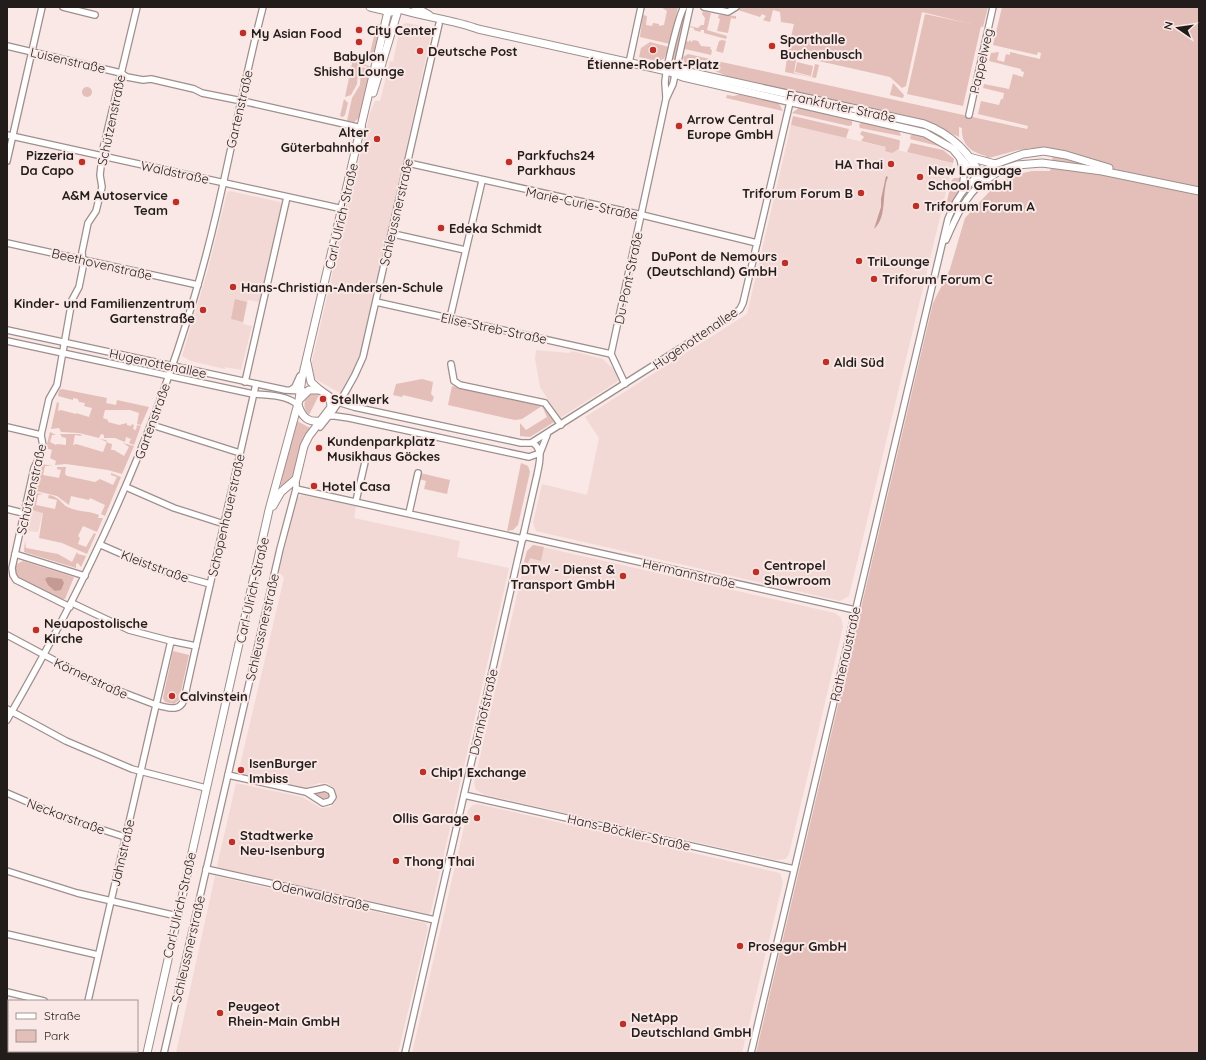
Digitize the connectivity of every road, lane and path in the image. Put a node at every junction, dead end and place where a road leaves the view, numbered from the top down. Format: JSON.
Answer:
{"nodes":[{"id":1,"x":42,"y":7,"type":"edge"},
{"id":2,"x":63,"y":7,"type":"edge"},
{"id":3,"x":137,"y":7,"type":"edge"},
{"id":4,"x":263,"y":7,"type":"edge"},
{"id":5,"x":370,"y":7,"type":"edge"},
{"id":6,"x":415,"y":7,"type":"edge"},
{"id":7,"x":641,"y":7,"type":"edge"},
{"id":8,"x":684,"y":7,"type":"edge"},
{"id":9,"x":690,"y":7,"type":"edge"},
{"id":10,"x":704,"y":7,"type":"edge"},
{"id":11,"x":736,"y":7,"type":"edge"},
{"id":12,"x":994,"y":7,"type":"edge"},
{"id":13,"x":394,"y":9,"type":"edge"},
{"id":14,"x":95,"y":15,"type":"dead end"},
{"id":15,"x":437,"y":21,"type":"junction"},
{"id":16,"x":7,"y":46,"type":"edge"},
{"id":17,"x":32,"y":51,"type":"junction"},
{"id":18,"x":629,"y":63,"type":"junction"},
{"id":19,"x":667,"y":71,"type":"junction"},
{"id":20,"x":121,"y":73,"type":"junction"},
{"id":21,"x":675,"y":73,"type":"junction"},
{"id":22,"x":791,"y":98,"type":"junction"},
{"id":23,"x":666,"y":99,"type":"junction"},
{"id":24,"x":241,"y":102,"type":"junction"},
{"id":25,"x":969,"y":115,"type":"dead end"},
{"id":26,"x":362,"y":128,"type":"junction"},
{"id":27,"x":10,"y":135,"type":"edge"},
{"id":28,"x":102,"y":156,"type":"junction"},
{"id":29,"x":959,"y":156,"type":"junction"},
{"id":30,"x":968,"y":156,"type":"junction"},
{"id":31,"x":7,"y":161,"type":"edge"},
{"id":32,"x":408,"y":163,"type":"junction"},
{"id":33,"x":995,"y":164,"type":"junction"},
{"id":34,"x":978,"y":175,"type":"junction"},
{"id":35,"x":482,"y":180,"type":"junction"},
{"id":36,"x":984,"y":181,"type":"junction"},
{"id":37,"x":1159,"y":182,"type":"junction"},
{"id":38,"x":223,"y":183,"type":"junction"},
{"id":39,"x":962,"y":190,"type":"junction"},
{"id":40,"x":1199,"y":190,"type":"edge"},
{"id":41,"x":287,"y":197,"type":"junction"},
{"id":42,"x":343,"y":210,"type":"junction"},
{"id":43,"x":642,"y":215,"type":"junction"},
{"id":44,"x":398,"y":235,"type":"dead end"},
{"id":45,"x":7,"y":243,"type":"edge"},
{"id":46,"x":757,"y":244,"type":"junction"},
{"id":47,"x":466,"y":250,"type":"junction"},
{"id":48,"x":940,"y":255,"type":"junction"},
{"id":49,"x":82,"y":260,"type":"junction"},
{"id":50,"x":198,"y":285,"type":"junction"},
{"id":51,"x":376,"y":302,"type":"junction"},
{"id":52,"x":450,"y":318,"type":"junction"},
{"id":53,"x":7,"y":330,"type":"edge"},
{"id":54,"x":7,"y":341,"type":"edge"},
{"id":55,"x":64,"y":342,"type":"junction"},
{"id":56,"x":63,"y":353,"type":"junction"},
{"id":57,"x":611,"y":354,"type":"junction"},
{"id":58,"x":306,"y":361,"type":"junction"},
{"id":59,"x":451,"y":364,"type":"dead end"},
{"id":60,"x":172,"y":366,"type":"junction"},
{"id":61,"x":169,"y":376,"type":"junction"},
{"id":62,"x":245,"y":382,"type":"junction"},
{"id":63,"x":256,"y":384,"type":"junction"},
{"id":64,"x":625,"y":384,"type":"junction"},
{"id":65,"x":291,"y":390,"type":"junction"},
{"id":66,"x":309,"y":390,"type":"junction"},
{"id":67,"x":320,"y":390,"type":"junction"},
{"id":68,"x":301,"y":392,"type":"junction"},
{"id":69,"x":253,"y":394,"type":"junction"},
{"id":70,"x":270,"y":396,"type":"junction"},
{"id":71,"x":299,"y":403,"type":"junction"},
{"id":72,"x":334,"y":403,"type":"junction"},
{"id":73,"x":295,"y":416,"type":"junction"},
{"id":74,"x":325,"y":418,"type":"junction"},
{"id":75,"x":152,"y":425,"type":"junction"},
{"id":76,"x":561,"y":425,"type":"junction"},
{"id":77,"x":7,"y":427,"type":"edge"},
{"id":78,"x":547,"y":434,"type":"junction"},
{"id":79,"x":41,"y":435,"type":"junction"},
{"id":80,"x":533,"y":443,"type":"junction"},
{"id":81,"x":240,"y":453,"type":"junction"},
{"id":82,"x":540,"y":453,"type":"junction"},
{"id":83,"x":365,"y":462,"type":"dead end"},
{"id":84,"x":418,"y":473,"type":"dead end"},
{"id":85,"x":296,"y":479,"type":"junction"},
{"id":86,"x":126,"y":488,"type":"junction"},
{"id":87,"x":296,"y":489,"type":"junction"},
{"id":88,"x":356,"y":502,"type":"junction"},
{"id":89,"x":7,"y":509,"type":"edge"},
{"id":90,"x":23,"y":513,"type":"junction"},
{"id":91,"x":409,"y":513,"type":"junction"},
{"id":92,"x":267,"y":523,"type":"junction"},
{"id":93,"x":224,"y":524,"type":"junction"},
{"id":94,"x":523,"y":537,"type":"junction"},
{"id":95,"x":101,"y":545,"type":"junction"},
{"id":96,"x":15,"y":554,"type":"junction"},
{"id":97,"x":86,"y":576,"type":"junction"},
{"id":98,"x":210,"y":584,"type":"junction"},
{"id":99,"x":70,"y":605,"type":"junction"},
{"id":100,"x":855,"y":610,"type":"junction"},
{"id":101,"x":7,"y":635,"type":"edge"},
{"id":102,"x":171,"y":641,"type":"junction"},
{"id":103,"x":196,"y":646,"type":"junction"},
{"id":104,"x":44,"y":655,"type":"junction"},
{"id":105,"x":156,"y":705,"type":"junction"},
{"id":106,"x":9,"y":710,"type":"edge"},
{"id":107,"x":7,"y":720,"type":"edge"},
{"id":108,"x":141,"y":772,"type":"junction"},
{"id":109,"x":228,"y":775,"type":"junction"},
{"id":110,"x":206,"y":788,"type":"junction"},
{"id":111,"x":306,"y":792,"type":"dead end"},
{"id":112,"x":7,"y":793,"type":"edge"},
{"id":113,"x":464,"y":795,"type":"junction"},
{"id":114,"x":125,"y":837,"type":"junction"},
{"id":115,"x":794,"y":868,"type":"junction"},
{"id":116,"x":206,"y":869,"type":"junction"},
{"id":117,"x":7,"y":871,"type":"edge"},
{"id":118,"x":111,"y":901,"type":"junction"},
{"id":119,"x":177,"y":916,"type":"junction"},
{"id":120,"x":435,"y":920,"type":"junction"},
{"id":121,"x":7,"y":934,"type":"edge"},
{"id":122,"x":98,"y":955,"type":"junction"},
{"id":123,"x":7,"y":992,"type":"edge"},
{"id":124,"x":40,"y":1000,"type":"edge"},
{"id":125,"x":88,"y":1000,"type":"edge"},
{"id":126,"x":147,"y":1053,"type":"edge"},
{"id":127,"x":164,"y":1053,"type":"edge"},
{"id":128,"x":405,"y":1053,"type":"edge"},
{"id":129,"x":751,"y":1053,"type":"edge"}],
"edges":[{"from":1,"to":17,"type":"street"},
{"from":2,"to":14,"type":"street"},
{"from":3,"to":20,"type":"street","name":"Schützenstraße"},
{"from":4,"to":24,"type":"street","name":"Gartenstraße"},
{"from":5,"to":13,"type":"main road","name":"Frankfurter Straße"},
{"from":6,"to":15,"type":"main road"},
{"from":7,"to":18,"type":"street"},
{"from":8,"to":19,"type":"street","name":"Du-Pont-Straße"},
{"from":9,"to":21,"type":"street","name":"Du-Pont-Straße"},
{"from":10,"to":11,"type":"street"},
{"from":12,"to":25,"type":"street","name":"Pappelweg"},
{"from":13,"to":15,"type":"main road","name":"Frankfurter Straße"},
{"from":13,"to":26,"type":"main road","name":"Carl-Ulrich-Straße"},
{"from":15,"to":18,"type":"main road","name":"Frankfurter Straße"},
{"from":15,"to":32,"type":"street","name":"Schleussnerstraße"},
{"from":16,"to":17,"type":"street","name":"Luisenstraße"},
{"from":17,"to":20,"type":"street","name":"Luisenstraße"},
{"from":17,"to":27,"type":"street"},
{"from":18,"to":19,"type":"main road","name":"Frankfurter Straße"},
{"from":19,"to":21,"type":"main road","name":"Frankfurter Straße"},
{"from":19,"to":23,"type":"street","name":"Du-Pont-Straße"},
{"from":20,"to":24,"type":"street","name":"Luisenstraße"},
{"from":20,"to":28,"type":"street","name":"Schützenstraße"},
{"from":21,"to":22,"type":"main road","name":"Frankfurter Straße"},
{"from":21,"to":23,"type":"street","name":"Du-Pont-Straße"},
{"from":22,"to":29,"type":"main road","name":"Frankfurter Straße"},
{"from":22,"to":30,"type":"main road","name":"Frankfurter Straße"},
{"from":22,"to":46,"type":"street","name":"Hugenottenallee"},
{"from":23,"to":43,"type":"street","name":"Du-Pont-Straße"},
{"from":24,"to":26,"type":"street","name":"Luisenstraße"},
{"from":24,"to":38,"type":"street","name":"Gartenstraße"},
{"from":26,"to":42,"type":"main road","name":"Carl-Ulrich-Straße"},
{"from":27,"to":28,"type":"street","name":"Waldstraße"},
{"from":27,"to":31,"type":"street"},
{"from":28,"to":38,"type":"street","name":"Waldstraße"},
{"from":28,"to":49,"type":"street","name":"Schützenstraße"},
{"from":29,"to":34,"type":"main road","name":"Frankfurter Straße"},
{"from":29,"to":39,"type":"street"},
{"from":30,"to":33,"type":"main road"},
{"from":30,"to":34,"type":"main road","name":"Frankfurter Straße"},
{"from":32,"to":35,"type":"street","name":"Marie-Curie-Straße"},
{"from":32,"to":51,"type":"street","name":"Schleussnerstraße"},
{"from":33,"to":34,"type":"street","name":"Rathenaustraße"},
{"from":33,"to":37,"type":"main road"},
{"from":34,"to":36,"type":"main road","name":"Frankfurter Straße"},
{"from":34,"to":39,"type":"street","name":"Rathenaustraße"},
{"from":35,"to":43,"type":"street","name":"Marie-Curie-Straße"},
{"from":35,"to":47,"type":"street"},
{"from":36,"to":37,"type":"main road"},
{"from":36,"to":48,"type":"street","name":"Rathenaustraße"},
{"from":37,"to":40,"type":"main road"},
{"from":38,"to":41,"type":"street","name":"Waldstraße"},
{"from":38,"to":50,"type":"street","name":"Gartenstraße"},
{"from":39,"to":48,"type":"street","name":"Rathenaustraße"},
{"from":41,"to":42,"type":"street","name":"Waldstraße"},
{"from":41,"to":62,"type":"street"},
{"from":42,"to":58,"type":"main road","name":"Carl-Ulrich-Straße"},
{"from":43,"to":46,"type":"street","name":"Marie-Curie-Straße"},
{"from":43,"to":57,"type":"street","name":"Du-Pont-Straße"},
{"from":44,"to":47,"type":"street"},
{"from":45,"to":49,"type":"street","name":"Beethovenstraße"},
{"from":46,"to":64,"type":"street","name":"Hugenottenallee"},
{"from":47,"to":52,"type":"street"},
{"from":48,"to":100,"type":"street","name":"Rathenaustraße"},
{"from":49,"to":50,"type":"street","name":"Beethovenstraße"},
{"from":49,"to":55,"type":"street","name":"Schützenstraße"},
{"from":50,"to":60,"type":"street","name":"Gartenstraße"},
{"from":51,"to":52,"type":"street","name":"Elise-Streb-Straße"},
{"from":51,"to":72,"type":"street","name":"Schleussnerstraße"},
{"from":52,"to":57,"type":"street","name":"Elise-Streb-Straße"},
{"from":53,"to":55,"type":"street","name":"Hugenottenallee"},
{"from":54,"to":56,"type":"street","name":"Hugenottenallee"},
{"from":55,"to":56,"type":"street","name":"Schützenstraße"},
{"from":55,"to":60,"type":"street","name":"Hugenottenallee"},
{"from":56,"to":61,"type":"street","name":"Hugenottenallee"},
{"from":56,"to":79,"type":"street","name":"Schützenstraße"},
{"from":57,"to":64,"type":"street"},
{"from":58,"to":65,"type":"street"},
{"from":58,"to":67,"type":"main road"},
{"from":58,"to":68,"type":"main road","name":"Carl-Ulrich-Straße"},
{"from":59,"to":76,"type":"street"},
{"from":60,"to":61,"type":"street","name":"Gartenstraße"},
{"from":60,"to":62,"type":"street","name":"Hugenottenallee"},
{"from":61,"to":69,"type":"street","name":"Hugenottenallee"},
{"from":61,"to":75,"type":"street","name":"Gartenstraße"},
{"from":62,"to":63,"type":"street","name":"Hugenottenallee"},
{"from":63,"to":65,"type":"street","name":"Hugenottenallee"},
{"from":63,"to":69,"type":"street","name":"Schopenhauerstraße"},
{"from":64,"to":76,"type":"street","name":"Hugenottenallee"},
{"from":65,"to":68,"type":"street","name":"Hugenottenallee"},
{"from":66,"to":67,"type":"main road","name":"Hugenottenallee"},
{"from":66,"to":68,"type":"street","name":"Hugenottenallee"},
{"from":66,"to":71,"type":"main road"},
{"from":67,"to":72,"type":"main road"},
{"from":68,"to":71,"type":"main road","name":"Carl-Ulrich-Straße"},
{"from":69,"to":70,"type":"street","name":"Hugenottenallee"},
{"from":69,"to":81,"type":"street","name":"Schopenhauerstraße"},
{"from":70,"to":71,"type":"street","name":"Hugenottenallee"},
{"from":70,"to":73,"type":"street","name":"Hugenottenallee"},
{"from":71,"to":73,"type":"main road","name":"Carl-Ulrich-Straße"},
{"from":71,"to":74,"type":"main road","name":"Hugenottenallee"},
{"from":72,"to":74,"type":"main road"},
{"from":72,"to":80,"type":"street"},
{"from":73,"to":92,"type":"main road","name":"Carl-Ulrich-Straße"},
{"from":74,"to":82,"type":"street","name":"Hugenottenallee"},
{"from":74,"to":85,"type":"main road","name":"Schleussnerstraße"},
{"from":75,"to":81,"type":"street"},
{"from":75,"to":86,"type":"street","name":"Gartenstraße"},
{"from":76,"to":78,"type":"street","name":"Hugenottenallee"},
{"from":77,"to":79,"type":"street"},
{"from":78,"to":80,"type":"street","name":"Hugenottenallee"},
{"from":78,"to":82,"type":"street"},
{"from":79,"to":90,"type":"street","name":"Schützenstraße"},
{"from":80,"to":82,"type":"street"},
{"from":81,"to":93,"type":"street","name":"Schopenhauerstraße"},
{"from":82,"to":94,"type":"street","name":"Dornhofstraße"},
{"from":83,"to":88,"type":"street"},
{"from":84,"to":91,"type":"street"},
{"from":85,"to":87,"type":"street","name":"Schleussnerstraße"},
{"from":85,"to":92,"type":"main road","name":"Schleussnerstraße"},
{"from":86,"to":93,"type":"street"},
{"from":86,"to":95,"type":"street","name":"Gartenstraße"},
{"from":87,"to":88,"type":"street","name":"Hermannstraße"},
{"from":87,"to":109,"type":"street","name":"Schleussnerstraße"},
{"from":88,"to":91,"type":"street","name":"Hermannstraße"},
{"from":89,"to":90,"type":"street"},
{"from":90,"to":96,"type":"street","name":"Schützenstraße"},
{"from":91,"to":94,"type":"street","name":"Hermannstraße"},
{"from":92,"to":110,"type":"main road","name":"Carl-Ulrich-Straße"},
{"from":93,"to":98,"type":"street","name":"Schopenhauerstraße"},
{"from":94,"to":100,"type":"street","name":"Hermannstraße"},
{"from":94,"to":113,"type":"street","name":"Dornhofstraße"},
{"from":95,"to":97,"type":"street","name":"Gartenstraße"},
{"from":95,"to":98,"type":"street","name":"Kleiststraße"},
{"from":96,"to":97,"type":"street"},
{"from":96,"to":99,"type":"street","name":"Schützenstraße"},
{"from":97,"to":99,"type":"street","name":"Gartenstraße"},
{"from":98,"to":103,"type":"street","name":"Schopenhauerstraße"},
{"from":99,"to":102,"type":"street","name":"Schützenstraße"},
{"from":99,"to":104,"type":"street","name":"Gartenstraße"},
{"from":100,"to":115,"type":"street","name":"Rathenaustraße"},
{"from":101,"to":104,"type":"street","name":"Körnerstraße"},
{"from":102,"to":103,"type":"street","name":"Schützenstraße"},
{"from":102,"to":105,"type":"street","name":"Jahnstraße"},
{"from":103,"to":105,"type":"street","name":"Schopenhauerstraße"},
{"from":104,"to":105,"type":"street","name":"Körnerstraße"},
{"from":104,"to":106,"type":"street","name":"Gartenstraße"},
{"from":105,"to":108,"type":"street","name":"Jahnstraße"},
{"from":106,"to":107,"type":"street","name":"Gartenstraße"},
{"from":106,"to":108,"type":"street"},
{"from":108,"to":110,"type":"street"},
{"from":108,"to":114,"type":"street","name":"Jahnstraße"},
{"from":109,"to":111,"type":"street"},
{"from":109,"to":116,"type":"street","name":"Schleussnerstraße"},
{"from":110,"to":119,"type":"main road","name":"Carl-Ulrich-Straße"},
{"from":112,"to":114,"type":"street","name":"Neckarstraße"},
{"from":113,"to":115,"type":"street","name":"Hans-Böckler-Straße"},
{"from":113,"to":120,"type":"street","name":"Dornhofstraße"},
{"from":114,"to":118,"type":"street","name":"Jahnstraße"},
{"from":115,"to":129,"type":"street","name":"Rathenaustraße"},
{"from":116,"to":120,"type":"street","name":"Odenwaldstraße"},
{"from":116,"to":127,"type":"street","name":"Schleussnerstraße"},
{"from":117,"to":118,"type":"street"},
{"from":118,"to":119,"type":"street"},
{"from":118,"to":122,"type":"street","name":"Jahnstraße"},
{"from":119,"to":126,"type":"main road","name":"Carl-Ulrich-Straße"},
{"from":120,"to":128,"type":"street","name":"Dornhofstraße"},
{"from":121,"to":122,"type":"street"},
{"from":122,"to":125,"type":"street","name":"Jahnstraße"},
{"from":123,"to":124,"type":"street"}]}
